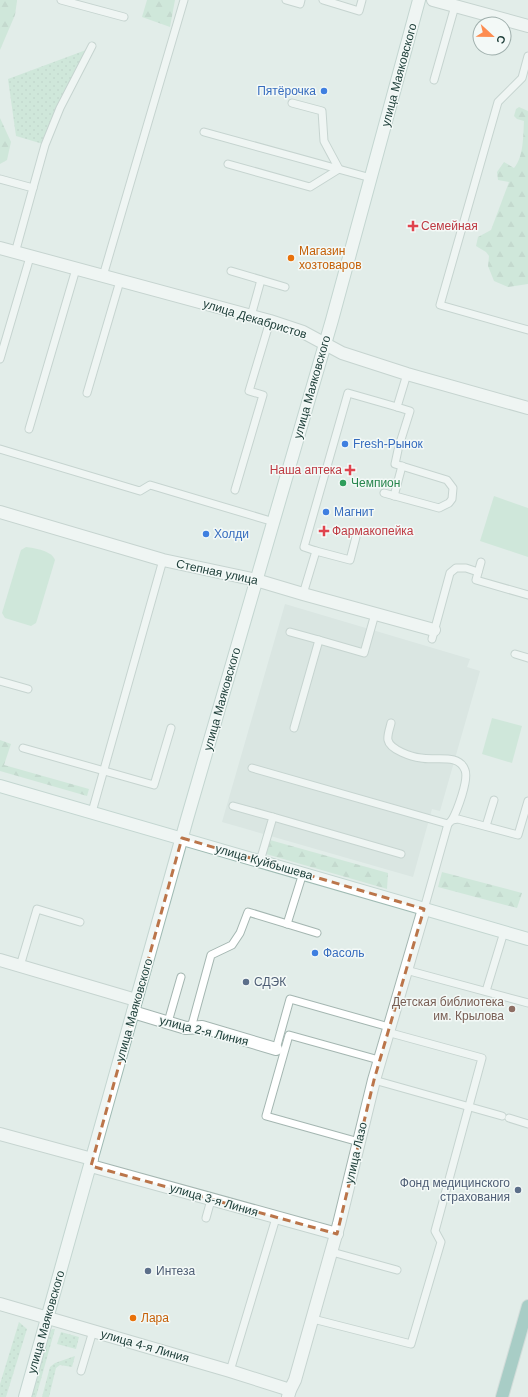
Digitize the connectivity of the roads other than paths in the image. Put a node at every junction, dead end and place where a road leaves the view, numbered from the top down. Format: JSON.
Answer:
{"nodes":[{"id":1,"x":61,"y":0,"type":"edge"},
{"id":2,"x":184,"y":0,"type":"edge"},
{"id":3,"x":286,"y":0,"type":"edge"},
{"id":4,"x":301,"y":0,"type":"edge"},
{"id":5,"x":323,"y":0,"type":"edge"},
{"id":6,"x":362,"y":0,"type":"edge"},
{"id":7,"x":419,"y":0,"type":"edge"},
{"id":8,"x":433,"y":0,"type":"edge"},
{"id":9,"x":455,"y":5,"type":"edge"},
{"id":10,"x":124,"y":17,"type":"dead end"},
{"id":11,"x":528,"y":26,"type":"edge"},
{"id":12,"x":92,"y":46,"type":"dead end"},
{"id":13,"x":528,"y":56,"type":"edge"},
{"id":14,"x":434,"y":80,"type":"dead end"},
{"id":15,"x":292,"y":103,"type":"dead end"},
{"id":16,"x":204,"y":132,"type":"dead end"},
{"id":17,"x":228,"y":164,"type":"dead end"},
{"id":18,"x":339,"y":169,"type":"junction"},
{"id":19,"x":371,"y":178,"type":"junction"},
{"id":20,"x":0,"y":179,"type":"edge"},
{"id":21,"x":34,"y":188,"type":"junction"},
{"id":22,"x":0,"y":248,"type":"edge"},
{"id":23,"x":15,"y":252,"type":"junction"},
{"id":24,"x":30,"y":257,"type":"junction"},
{"id":25,"x":76,"y":269,"type":"junction"},
{"id":26,"x":231,"y":271,"type":"dead end"},
{"id":27,"x":103,"y":276,"type":"junction"},
{"id":28,"x":261,"y":280,"type":"junction"},
{"id":29,"x":120,"y":281,"type":"junction"},
{"id":30,"x":285,"y":287,"type":"dead end"},
{"id":31,"x":251,"y":316,"type":"junction"},
{"id":32,"x":270,"y":321,"type":"junction"},
{"id":33,"x":528,"y":330,"type":"edge"},
{"id":34,"x":325,"y":343,"type":"junction"},
{"id":35,"x":0,"y":359,"type":"edge"},
{"id":36,"x":407,"y":374,"type":"junction"},
{"id":37,"x":87,"y":393,"type":"dead end"},
{"id":38,"x":397,"y":407,"type":"junction"},
{"id":39,"x":528,"y":408,"type":"edge"},
{"id":40,"x":29,"y":428,"type":"dead end"},
{"id":41,"x":0,"y":449,"type":"edge"},
{"id":42,"x":402,"y":466,"type":"junction"},
{"id":43,"x":235,"y":490,"type":"dead end"},
{"id":44,"x":384,"y":493,"type":"dead end"},
{"id":45,"x":394,"y":496,"type":"junction"},
{"id":46,"x":0,"y":512,"type":"edge"},
{"id":47,"x":274,"y":522,"type":"junction"},
{"id":48,"x":356,"y":537,"type":"dead end"},
{"id":49,"x":316,"y":551,"type":"junction"},
{"id":50,"x":163,"y":560,"type":"junction"},
{"id":51,"x":481,"y":562,"type":"dead end"},
{"id":52,"x":478,"y":572,"type":"junction"},
{"id":53,"x":256,"y":580,"type":"junction"},
{"id":54,"x":303,"y":594,"type":"junction"},
{"id":55,"x":528,"y":595,"type":"edge"},
{"id":56,"x":376,"y":614,"type":"junction"},
{"id":57,"x":290,"y":632,"type":"dead end"},
{"id":58,"x":433,"y":634,"type":"joint"},
{"id":59,"x":319,"y":640,"type":"junction"},
{"id":60,"x":515,"y":654,"type":"dead end"},
{"id":61,"x":528,"y":658,"type":"edge"},
{"id":62,"x":0,"y":681,"type":"edge"},
{"id":63,"x":28,"y":689,"type":"dead end"},
{"id":64,"x":392,"y":722,"type":"dead end"},
{"id":65,"x":170,"y":728,"type":"dead end"},
{"id":66,"x":294,"y":728,"type":"dead end"},
{"id":67,"x":22,"y":748,"type":"dead end"},
{"id":68,"x":252,"y":768,"type":"dead end"},
{"id":69,"x":103,"y":771,"type":"junction"},
{"id":70,"x":0,"y":786,"type":"edge"},
{"id":71,"x":494,"y":800,"type":"dead end"},
{"id":72,"x":528,"y":802,"type":"edge"},
{"id":73,"x":233,"y":806,"type":"dead end"},
{"id":74,"x":92,"y":812,"type":"junction"},
{"id":75,"x":273,"y":817,"type":"junction"},
{"id":76,"x":450,"y":822,"type":"junction"},
{"id":77,"x":486,"y":826,"type":"junction"},
{"id":78,"x":182,"y":838,"type":"junction"},
{"id":79,"x":401,"y":854,"type":"dead end"},
{"id":80,"x":260,"y":860,"type":"junction"},
{"id":81,"x":303,"y":873,"type":"junction"},
{"id":82,"x":424,"y":909,"type":"junction"},
{"id":83,"x":80,"y":922,"type":"dead end"},
{"id":84,"x":287,"y":924,"type":"junction"},
{"id":85,"x":504,"y":932,"type":"junction"},
{"id":86,"x":318,"y":933,"type":"dead end"},
{"id":87,"x":528,"y":939,"type":"edge"},
{"id":88,"x":0,"y":960,"type":"edge"},
{"id":89,"x":20,"y":966,"type":"junction"},
{"id":90,"x":406,"y":970,"type":"junction"},
{"id":91,"x":181,"y":977,"type":"dead end"},
{"id":92,"x":486,"y":991,"type":"junction"},
{"id":93,"x":136,"y":1000,"type":"junction"},
{"id":94,"x":528,"y":1003,"type":"edge"},
{"id":95,"x":133,"y":1012,"type":"junction"},
{"id":96,"x":168,"y":1022,"type":"junction"},
{"id":97,"x":191,"y":1028,"type":"junction"},
{"id":98,"x":388,"y":1029,"type":"junction"},
{"id":99,"x":276,"y":1049,"type":"joint"},
{"id":100,"x":379,"y":1060,"type":"junction"},
{"id":101,"x":374,"y":1080,"type":"junction"},
{"id":102,"x":468,"y":1107,"type":"junction"},
{"id":103,"x":528,"y":1124,"type":"edge"},
{"id":104,"x":0,"y":1134,"type":"edge"},
{"id":105,"x":359,"y":1142,"type":"junction"},
{"id":106,"x":92,"y":1162,"type":"junction"},
{"id":107,"x":211,"y":1200,"type":"junction"},
{"id":108,"x":206,"y":1218,"type":"dead end"},
{"id":109,"x":276,"y":1218,"type":"junction"},
{"id":110,"x":336,"y":1234,"type":"junction"},
{"id":111,"x":332,"y":1252,"type":"junction"},
{"id":112,"x":397,"y":1270,"type":"dead end"},
{"id":113,"x":0,"y":1304,"type":"edge"},
{"id":114,"x":528,"y":1306,"type":"edge"},
{"id":115,"x":47,"y":1317,"type":"junction"},
{"id":116,"x":313,"y":1319,"type":"junction"},
{"id":117,"x":93,"y":1331,"type":"junction"},
{"id":118,"x":81,"y":1371,"type":"dead end"},
{"id":119,"x":230,"y":1371,"type":"junction"},
{"id":120,"x":289,"y":1393,"type":"edge"},
{"id":121,"x":24,"y":1397,"type":"edge"},
{"id":122,"x":502,"y":1397,"type":"edge"}],
"edges":[{"from":1,"to":10,"type":"lane"},
{"from":2,"to":27,"type":"lane"},
{"from":3,"to":4,"type":"lane"},
{"from":5,"to":6,"type":"lane"},
{"from":7,"to":19,"type":"street","name":"улица Маяковского"},
{"from":8,"to":9,"type":"street"},
{"from":9,"to":11,"type":"street"},
{"from":9,"to":14,"type":"lane"},
{"from":12,"to":21,"type":"lane"},
{"from":13,"to":33,"type":"lane"},
{"from":15,"to":18,"type":"lane"},
{"from":16,"to":18,"type":"lane"},
{"from":17,"to":18,"type":"lane"},
{"from":18,"to":19,"type":"lane"},
{"from":19,"to":34,"type":"street","name":"улица Маяковского"},
{"from":20,"to":21,"type":"lane"},
{"from":21,"to":23,"type":"lane"},
{"from":22,"to":23,"type":"street","name":"улица Декабристов"},
{"from":23,"to":24,"type":"street","name":"улица Декабристов"},
{"from":24,"to":25,"type":"street","name":"улица Декабристов"},
{"from":24,"to":35,"type":"lane"},
{"from":25,"to":27,"type":"street","name":"улица Декабристов"},
{"from":25,"to":40,"type":"lane"},
{"from":26,"to":28,"type":"lane"},
{"from":27,"to":29,"type":"street","name":"улица Декабристов"},
{"from":28,"to":30,"type":"lane"},
{"from":28,"to":31,"type":"lane"},
{"from":29,"to":31,"type":"street","name":"улица Декабристов"},
{"from":29,"to":37,"type":"lane"},
{"from":31,"to":32,"type":"street","name":"улица Декабристов"},
{"from":32,"to":34,"type":"street","name":"улица Декабристов"},
{"from":32,"to":43,"type":"lane"},
{"from":34,"to":36,"type":"street","name":"улица Декабристов"},
{"from":34,"to":47,"type":"street","name":"улица Маяковского"},
{"from":36,"to":38,"type":"lane"},
{"from":36,"to":39,"type":"street","name":"улица Декабристов"},
{"from":38,"to":42,"type":"lane"},
{"from":38,"to":49,"type":"lane"},
{"from":41,"to":47,"type":"lane"},
{"from":42,"to":45,"type":"lane"},
{"from":42,"to":45,"type":"lane"},
{"from":44,"to":45,"type":"lane"},
{"from":46,"to":50,"type":"street","name":"Степная улица"},
{"from":47,"to":53,"type":"street","name":"улица Маяковского"},
{"from":48,"to":49,"type":"lane"},
{"from":49,"to":54,"type":"lane"},
{"from":50,"to":53,"type":"street","name":"Степная улица"},
{"from":50,"to":69,"type":"lane"},
{"from":51,"to":52,"type":"lane"},
{"from":52,"to":55,"type":"lane"},
{"from":52,"to":58,"type":"lane"},
{"from":53,"to":54,"type":"street","name":"Степная улица"},
{"from":53,"to":78,"type":"street","name":"улица Маяковского"},
{"from":54,"to":56,"type":"street","name":"Степная улица"},
{"from":56,"to":58,"type":"street","name":"Степная улица"},
{"from":56,"to":59,"type":"lane"},
{"from":57,"to":59,"type":"lane"},
{"from":59,"to":66,"type":"lane"},
{"from":60,"to":61,"type":"lane"},
{"from":62,"to":63,"type":"lane"},
{"from":64,"to":76,"type":"lane"},
{"from":65,"to":69,"type":"lane"},
{"from":67,"to":69,"type":"lane"},
{"from":68,"to":76,"type":"lane"},
{"from":69,"to":74,"type":"lane"},
{"from":70,"to":74,"type":"street","name":"улица Куйбышева"},
{"from":71,"to":77,"type":"lane"},
{"from":72,"to":77,"type":"lane"},
{"from":73,"to":75,"type":"lane"},
{"from":74,"to":78,"type":"street","name":"улица Куйбышева"},
{"from":75,"to":79,"type":"lane"},
{"from":75,"to":80,"type":"lane"},
{"from":76,"to":77,"type":"lane"},
{"from":76,"to":82,"type":"lane"},
{"from":78,"to":80,"type":"street","name":"улица Куйбышева"},
{"from":78,"to":93,"type":"street","name":"улица Маяковского"},
{"from":80,"to":81,"type":"street","name":"улица Куйбышева"},
{"from":81,"to":82,"type":"street","name":"улица Куйбышева"},
{"from":81,"to":84,"type":"lane"},
{"from":82,"to":85,"type":"street","name":"улица Куйбышева"},
{"from":82,"to":90,"type":"street","name":"улица Лазо"},
{"from":83,"to":89,"type":"lane"},
{"from":84,"to":86,"type":"lane"},
{"from":84,"to":97,"type":"lane"},
{"from":85,"to":87,"type":"street","name":"улица Куйбышева"},
{"from":85,"to":92,"type":"lane"},
{"from":88,"to":89,"type":"street"},
{"from":89,"to":93,"type":"street"},
{"from":90,"to":92,"type":"lane"},
{"from":90,"to":98,"type":"street","name":"улица Лазо"},
{"from":91,"to":96,"type":"lane"},
{"from":92,"to":94,"type":"lane"},
{"from":93,"to":95,"type":"street","name":"улица Маяковского"},
{"from":95,"to":96,"type":"street","name":"улица 2-я Линия"},
{"from":95,"to":106,"type":"street","name":"улица Маяковского"},
{"from":96,"to":97,"type":"street","name":"улица 2-я Линия"},
{"from":97,"to":99,"type":"street","name":"улица 2-я Линия"},
{"from":98,"to":99,"type":"lane"},
{"from":98,"to":100,"type":"street","name":"улица Лазо"},
{"from":98,"to":102,"type":"lane"},
{"from":100,"to":101,"type":"street","name":"улица Лазо"},
{"from":100,"to":105,"type":"lane"},
{"from":101,"to":102,"type":"lane"},
{"from":101,"to":105,"type":"street","name":"улица Лазо"},
{"from":102,"to":103,"type":"lane"},
{"from":102,"to":116,"type":"lane"},
{"from":104,"to":106,"type":"street","name":"улица 3-я Линия"},
{"from":105,"to":110,"type":"street","name":"улица Лазо"},
{"from":106,"to":107,"type":"street","name":"улица 3-я Линия"},
{"from":106,"to":115,"type":"street","name":"улица Маяковского"},
{"from":107,"to":108,"type":"lane"},
{"from":107,"to":109,"type":"street","name":"улица 3-я Линия"},
{"from":109,"to":110,"type":"street","name":"улица 3-я Линия"},
{"from":109,"to":119,"type":"lane"},
{"from":110,"to":111,"type":"street","name":"улица Лазо"},
{"from":111,"to":112,"type":"lane"},
{"from":111,"to":116,"type":"street","name":"улица Лазо"},
{"from":113,"to":115,"type":"street","name":"улица 4-я Линия"},
{"from":114,"to":122,"type":"main road"},
{"from":115,"to":117,"type":"street","name":"улица 4-я Линия"},
{"from":115,"to":121,"type":"street","name":"улица Маяковского"},
{"from":116,"to":120,"type":"street","name":"улица Лазо"},
{"from":117,"to":118,"type":"lane"},
{"from":117,"to":119,"type":"street","name":"улица 4-я Линия"},
{"from":119,"to":120,"type":"street","name":"улица 4-я Линия"}]}
